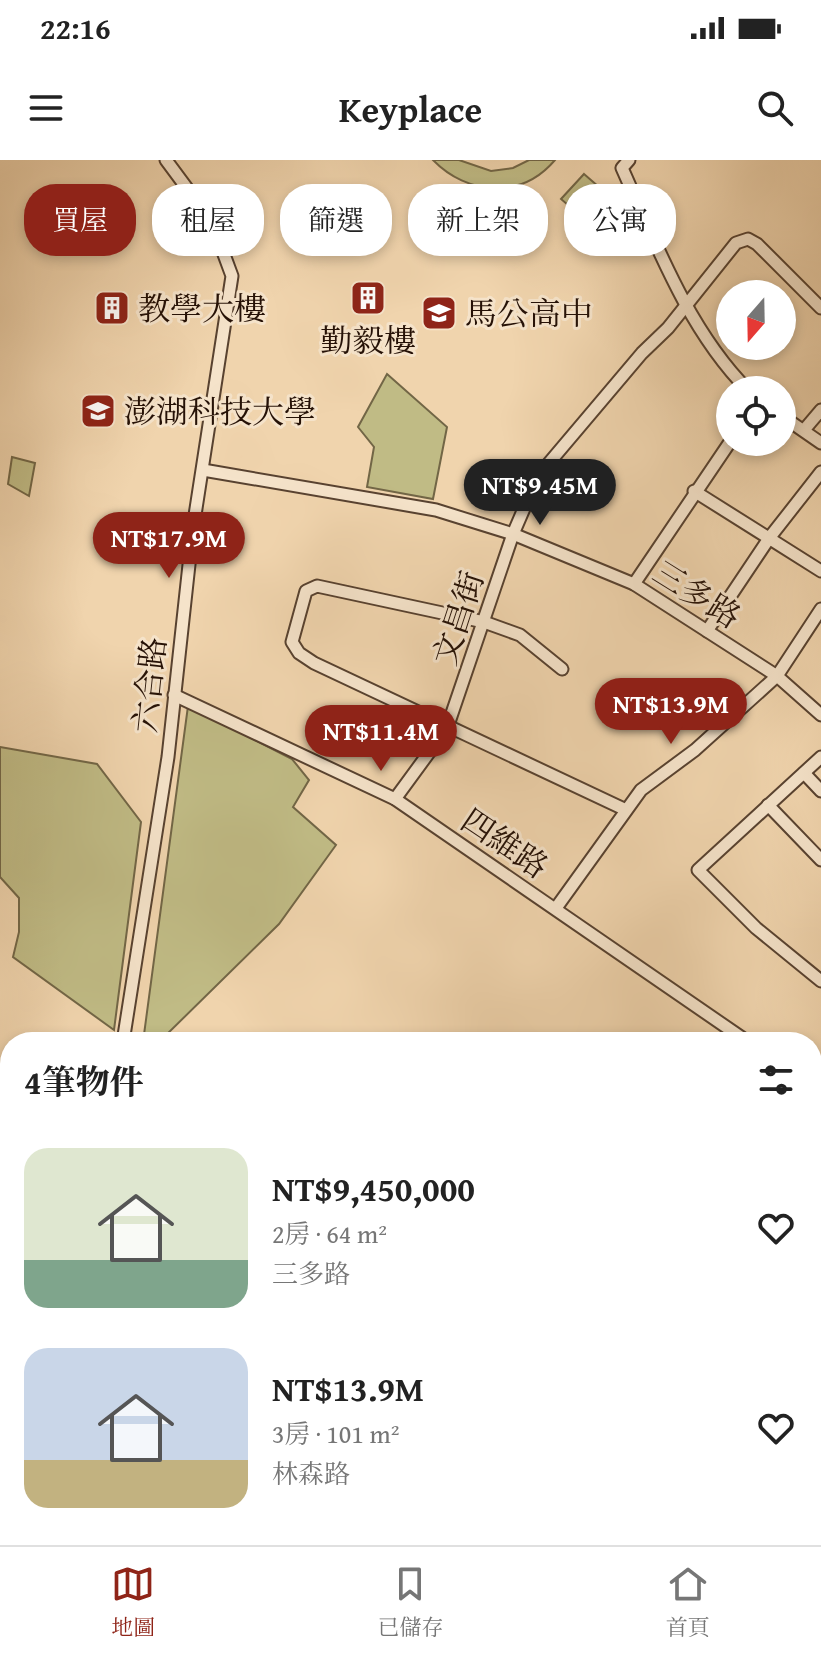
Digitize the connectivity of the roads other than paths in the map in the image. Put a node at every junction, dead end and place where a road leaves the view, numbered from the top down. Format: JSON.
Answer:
{"nodes":[{"id":1,"x":166,"y":160,"type":"edge"},
{"id":2,"x":629,"y":160,"type":"edge"},
{"id":3,"x":688,"y":304,"type":"junction"},
{"id":4,"x":821,"y":308,"type":"edge"},
{"id":5,"x":735,"y":376,"type":"edge"},
{"id":6,"x":821,"y":410,"type":"edge"},
{"id":7,"x":796,"y":425,"type":"edge"},
{"id":8,"x":804,"y":430,"type":"junction"},
{"id":9,"x":821,"y":443,"type":"edge"},
{"id":10,"x":720,"y":456,"type":"edge"},
{"id":11,"x":203,"y":470,"type":"junction"},
{"id":12,"x":821,"y":472,"type":"edge"},
{"id":13,"x":694,"y":491,"type":"junction"},
{"id":14,"x":513,"y":534,"type":"junction"},
{"id":15,"x":770,"y":537,"type":"junction"},
{"id":16,"x":821,"y":571,"type":"edge"},
{"id":17,"x":634,"y":584,"type":"junction"},
{"id":18,"x":821,"y":609,"type":"edge"},
{"id":19,"x":484,"y":622,"type":"junction"},
{"id":20,"x":707,"y":631,"type":"junction"},
{"id":21,"x":562,"y":669,"type":"dead end"},
{"id":22,"x":777,"y":676,"type":"junction"},
{"id":23,"x":174,"y":695,"type":"junction"},
{"id":24,"x":821,"y":715,"type":"edge"},
{"id":25,"x":447,"y":728,"type":"junction"},
{"id":26,"x":821,"y":757,"type":"edge"},
{"id":27,"x":804,"y":773,"type":"junction"},
{"id":28,"x":821,"y":791,"type":"edge"},
{"id":29,"x":395,"y":799,"type":"junction"},
{"id":30,"x":768,"y":805,"type":"junction"},
{"id":31,"x":624,"y":809,"type":"junction"},
{"id":32,"x":821,"y":860,"type":"edge"},
{"id":33,"x":556,"y":908,"type":"junction"},
{"id":34,"x":821,"y":981,"type":"edge"},
{"id":35,"x":125,"y":1032,"type":"edge"},
{"id":36,"x":734,"y":1032,"type":"edge"}],
"edges":[{"from":1,"to":11,"type":"street","name":"六合路"},
{"from":2,"to":3,"type":"street"},
{"from":3,"to":4,"type":"street","name":"文昌街"},
{"from":3,"to":5,"type":"street"},
{"from":3,"to":14,"type":"street","name":"文昌街"},
{"from":6,"to":8,"type":"street"},
{"from":7,"to":8,"type":"street"},
{"from":8,"to":9,"type":"street"},
{"from":10,"to":13,"type":"street"},
{"from":11,"to":14,"type":"street","name":"三多路"},
{"from":11,"to":23,"type":"street","name":"六合路"},
{"from":12,"to":15,"type":"street"},
{"from":13,"to":15,"type":"street"},
{"from":13,"to":17,"type":"street"},
{"from":14,"to":17,"type":"street","name":"三多路"},
{"from":14,"to":19,"type":"street","name":"文昌街"},
{"from":15,"to":16,"type":"street"},
{"from":15,"to":20,"type":"street"},
{"from":17,"to":20,"type":"street","name":"三多路"},
{"from":18,"to":22,"type":"street"},
{"from":19,"to":21,"type":"street"},
{"from":19,"to":25,"type":"street","name":"文昌街"},
{"from":19,"to":25,"type":"street"},
{"from":20,"to":22,"type":"street","name":"三多路"},
{"from":22,"to":24,"type":"street","name":"三多路"},
{"from":22,"to":31,"type":"street"},
{"from":23,"to":29,"type":"street","name":"四維路"},
{"from":23,"to":35,"type":"street","name":"六合路"},
{"from":25,"to":29,"type":"street","name":"文昌街"},
{"from":25,"to":31,"type":"street"},
{"from":26,"to":27,"type":"street"},
{"from":27,"to":28,"type":"street"},
{"from":27,"to":30,"type":"street"},
{"from":29,"to":33,"type":"street","name":"四維路"},
{"from":30,"to":32,"type":"street"},
{"from":30,"to":34,"type":"street"},
{"from":31,"to":33,"type":"street"},
{"from":33,"to":36,"type":"street","name":"四維路"}]}
